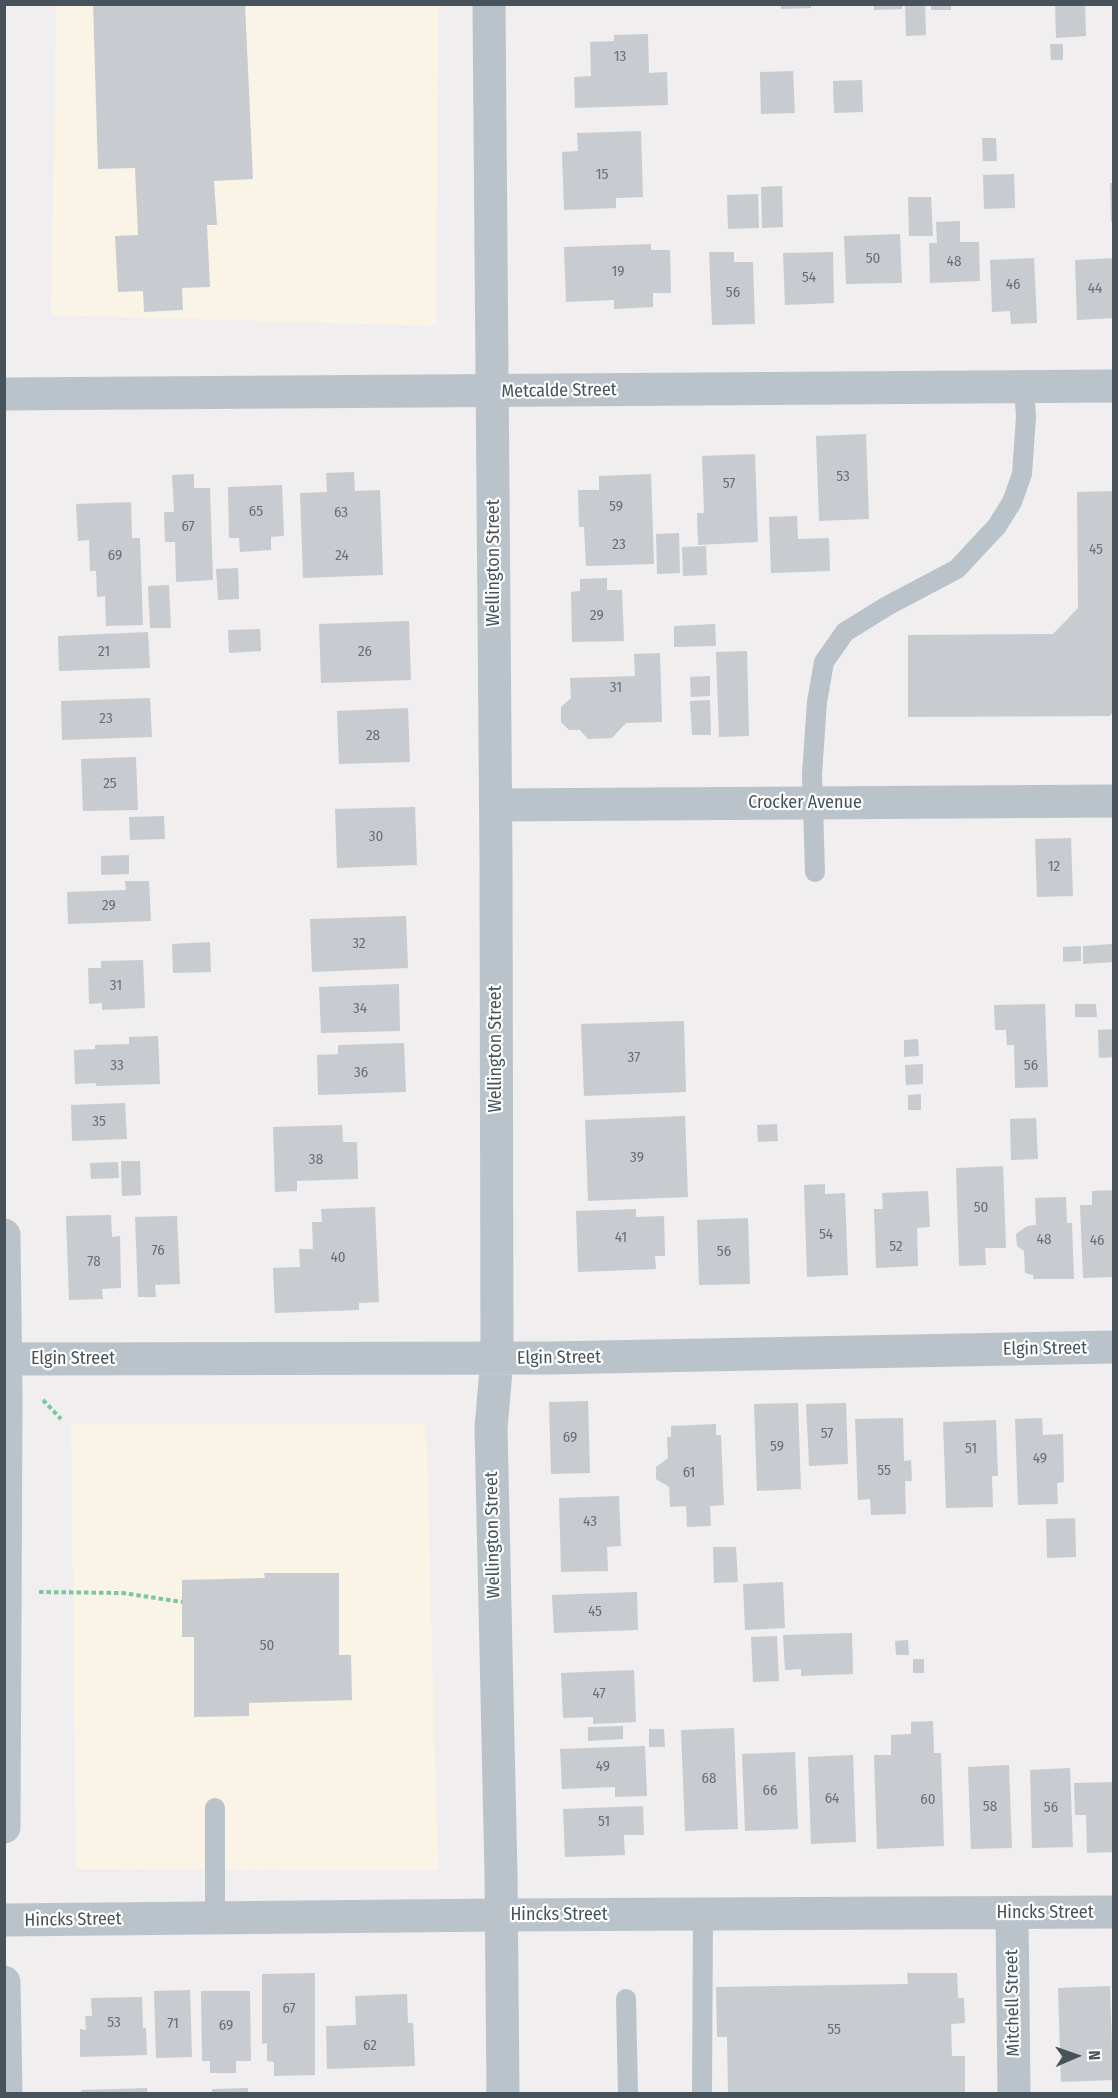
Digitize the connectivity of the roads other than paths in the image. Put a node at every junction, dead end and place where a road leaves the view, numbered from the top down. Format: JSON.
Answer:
{"nodes":[{"id":1,"x":489,"y":4,"type":"edge"},
{"id":2,"x":1113,"y":386,"type":"edge"},
{"id":3,"x":1024,"y":387,"type":"junction"},
{"id":4,"x":492,"y":392,"type":"junction"},
{"id":5,"x":4,"y":394,"type":"edge"},
{"id":6,"x":1113,"y":801,"type":"edge"},
{"id":7,"x":813,"y":803,"type":"junction"},
{"id":8,"x":496,"y":805,"type":"junction"},
{"id":9,"x":815,"y":872,"type":"dead end"},
{"id":10,"x":4,"y":1235,"type":"edge"},
{"id":11,"x":1113,"y":1347,"type":"edge"},
{"id":12,"x":497,"y":1358,"type":"junction"},
{"id":13,"x":5,"y":1359,"type":"edge"},
{"id":14,"x":6,"y":1592,"type":"edge"},
{"id":15,"x":215,"y":1808,"type":"dead end"},
{"id":16,"x":4,"y":1827,"type":"edge"},
{"id":17,"x":1113,"y":1912,"type":"edge"},
{"id":18,"x":1012,"y":1913,"type":"junction"},
{"id":19,"x":703,"y":1914,"type":"junction"},
{"id":20,"x":501,"y":1915,"type":"junction"},
{"id":21,"x":215,"y":1918,"type":"junction"},
{"id":22,"x":4,"y":1920,"type":"edge"},
{"id":23,"x":4,"y":1982,"type":"edge"},
{"id":24,"x":626,"y":2000,"type":"dead end"},
{"id":25,"x":6,"y":2094,"type":"edge"},
{"id":26,"x":503,"y":2094,"type":"edge"},
{"id":27,"x":628,"y":2094,"type":"edge"},
{"id":28,"x":702,"y":2094,"type":"edge"},
{"id":29,"x":1014,"y":2094,"type":"edge"}],
"edges":[{"from":1,"to":4,"type":"street","name":"Wellington Street"},
{"from":2,"to":3,"type":"street","name":"Metcalde Street"},
{"from":3,"to":4,"type":"street","name":"Metcalde Street"},
{"from":3,"to":7,"type":"lane"},
{"from":4,"to":5,"type":"street","name":"Metcalde Street"},
{"from":4,"to":8,"type":"street","name":"Wellington Street"},
{"from":6,"to":7,"type":"street","name":"Crocker Avenue"},
{"from":7,"to":8,"type":"street","name":"Crocker Avenue"},
{"from":7,"to":9,"type":"lane"},
{"from":8,"to":12,"type":"street","name":"Wellington Street"},
{"from":10,"to":13,"type":"street"},
{"from":11,"to":12,"type":"street","name":"Elgin Street"},
{"from":12,"to":13,"type":"street","name":"Elgin Street"},
{"from":12,"to":20,"type":"street","name":"Wellington Street"},
{"from":13,"to":14,"type":"street"},
{"from":14,"to":16,"type":"street"},
{"from":15,"to":21,"type":"lane"},
{"from":17,"to":18,"type":"street","name":"Hincks Street"},
{"from":18,"to":19,"type":"street","name":"Hincks Street"},
{"from":18,"to":29,"type":"street","name":"Mitchell Street"},
{"from":19,"to":20,"type":"street","name":"Hincks Street"},
{"from":19,"to":28,"type":"lane"},
{"from":20,"to":21,"type":"street","name":"Hincks Street"},
{"from":20,"to":26,"type":"street","name":"Wellington Street"},
{"from":21,"to":22,"type":"street","name":"Hincks Street"},
{"from":23,"to":25,"type":"street"},
{"from":24,"to":27,"type":"lane"}]}
